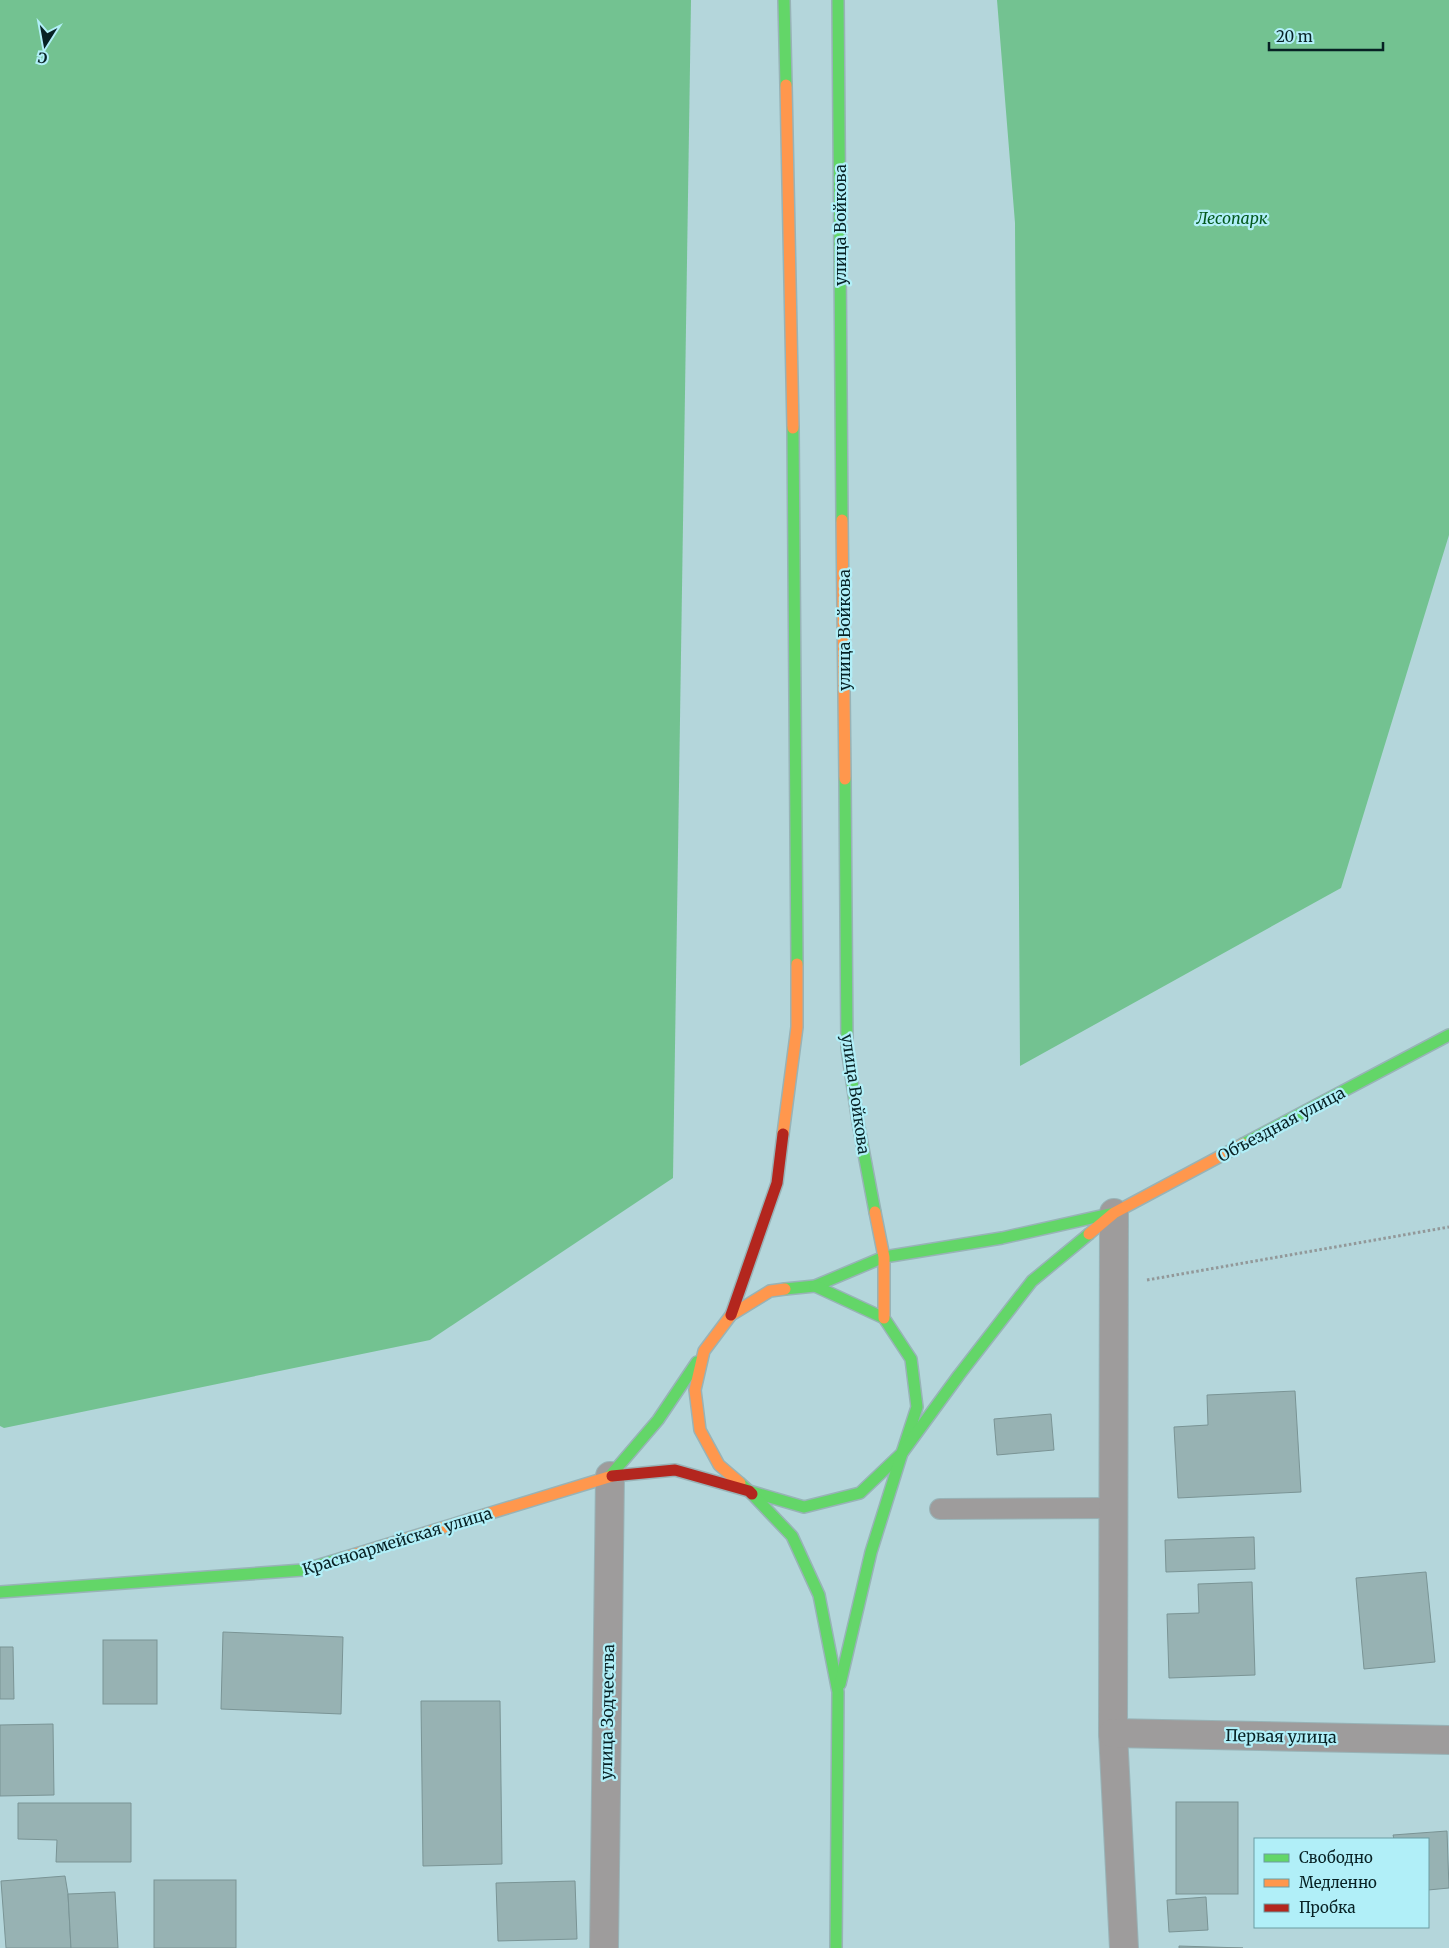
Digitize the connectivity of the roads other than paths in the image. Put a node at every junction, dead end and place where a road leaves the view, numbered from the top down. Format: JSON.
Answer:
{"nodes":[{"id":1,"x":784,"y":0,"type":"edge"},
{"id":2,"x":838,"y":0,"type":"edge"},
{"id":3,"x":1449,"y":1035,"type":"edge"},
{"id":4,"x":1114,"y":1213,"type":"junction"},
{"id":5,"x":884,"y":1257,"type":"junction"},
{"id":6,"x":815,"y":1286,"type":"junction"},
{"id":7,"x":731,"y":1315,"type":"junction"},
{"id":8,"x":884,"y":1318,"type":"junction"},
{"id":9,"x":704,"y":1351,"type":"junction"},
{"id":10,"x":902,"y":1453,"type":"junction"},
{"id":11,"x":610,"y":1476,"type":"junction"},
{"id":12,"x":749,"y":1491,"type":"junction"},
{"id":13,"x":1114,"y":1508,"type":"junction"},
{"id":14,"x":940,"y":1510,"type":"dead end"},
{"id":15,"x":0,"y":1592,"type":"edge"},
{"id":16,"x":838,"y":1692,"type":"junction"},
{"id":17,"x":1113,"y":1733,"type":"junction"},
{"id":18,"x":1449,"y":1740,"type":"edge"},
{"id":19,"x":604,"y":1948,"type":"edge"},
{"id":20,"x":836,"y":1948,"type":"edge"},
{"id":21,"x":1124,"y":1948,"type":"edge"}],
"edges":[{"from":1,"to":7,"type":"main road"},
{"from":2,"to":5,"type":"main road","name":"улица Войкова"},
{"from":3,"to":4,"type":"main road","name":"Объездная улица"},
{"from":4,"to":5,"type":"main road"},
{"from":4,"to":10,"type":"main road"},
{"from":4,"to":13,"type":"street"},
{"from":5,"to":6,"type":"main road"},
{"from":5,"to":8,"type":"main road","name":"улица Войкова"},
{"from":6,"to":7,"type":"main road"},
{"from":6,"to":8,"type":"main road"},
{"from":7,"to":9,"type":"main road"},
{"from":8,"to":10,"type":"main road"},
{"from":9,"to":11,"type":"main road"},
{"from":9,"to":12,"type":"main road"},
{"from":10,"to":12,"type":"main road","name":"Красноармейская улица"},
{"from":10,"to":16,"type":"main road"},
{"from":11,"to":12,"type":"main road","name":"Красноармейская улица"},
{"from":11,"to":15,"type":"main road","name":"Красноармейская улица"},
{"from":11,"to":19,"type":"street","name":"улица Зодчества"},
{"from":12,"to":16,"type":"main road"},
{"from":13,"to":14,"type":"lane"},
{"from":13,"to":17,"type":"street"},
{"from":16,"to":20,"type":"main road"},
{"from":17,"to":18,"type":"street","name":"Первая улица"},
{"from":17,"to":21,"type":"street"}]}
